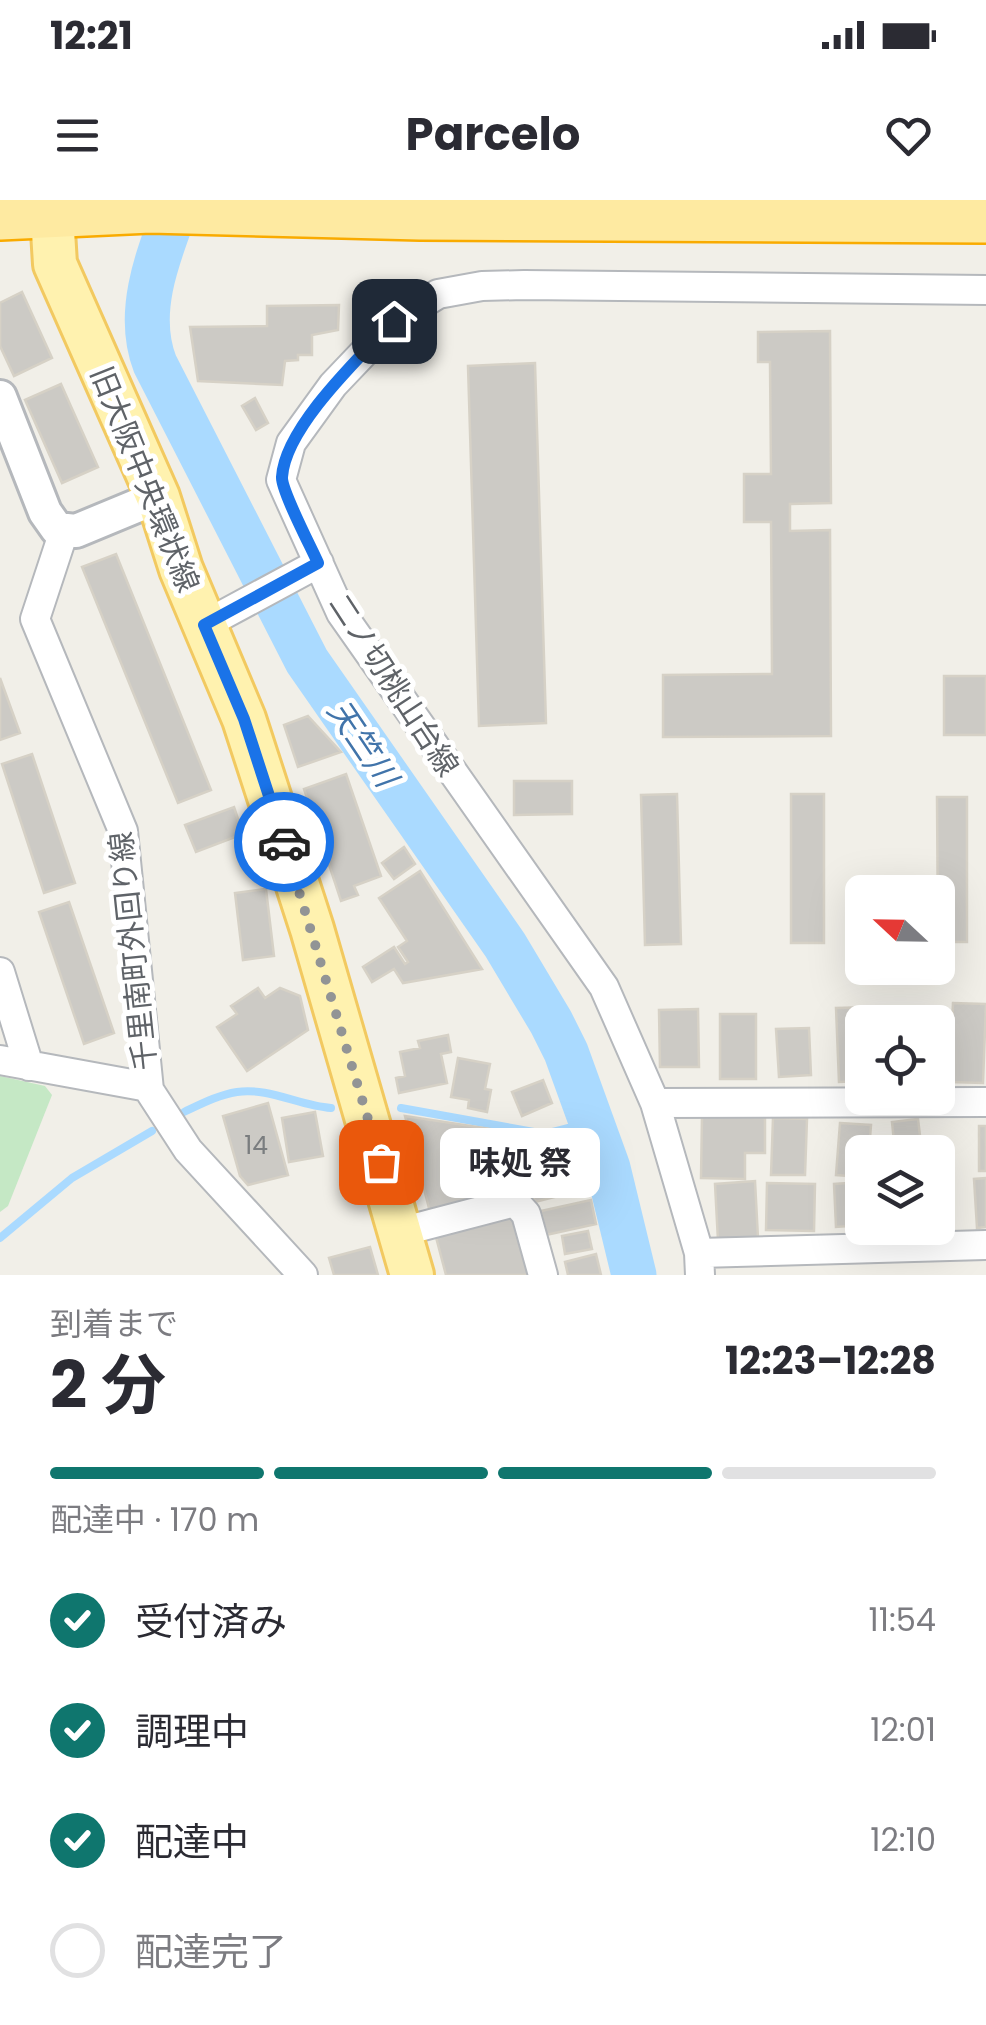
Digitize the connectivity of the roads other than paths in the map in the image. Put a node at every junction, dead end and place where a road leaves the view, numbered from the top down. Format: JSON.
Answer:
{"nodes":[{"id":1,"x":937,"y":200,"type":"edge"},
{"id":2,"x":47,"y":207,"type":"edge"},
{"id":3,"x":986,"y":208,"type":"edge"},
{"id":4,"x":0,"y":217,"type":"edge"},
{"id":5,"x":986,"y":220,"type":"edge"},
{"id":6,"x":986,"y":290,"type":"edge"},
{"id":7,"x":4,"y":416,"type":"edge"},
{"id":8,"x":158,"y":497,"type":"junction"},
{"id":9,"x":64,"y":531,"type":"junction"},
{"id":10,"x":318,"y":563,"type":"junction"},
{"id":11,"x":204,"y":625,"type":"junction"},
{"id":12,"x":0,"y":972,"type":"edge"},
{"id":13,"x":0,"y":1060,"type":"edge"},
{"id":14,"x":30,"y":1066,"type":"junction"},
{"id":15,"x":148,"y":1088,"type":"junction"},
{"id":16,"x":986,"y":1102,"type":"edge"},
{"id":17,"x":654,"y":1103,"type":"junction"},
{"id":18,"x":400,"y":1232,"type":"junction"},
{"id":19,"x":986,"y":1245,"type":"edge"},
{"id":20,"x":700,"y":1264,"type":"edge"},
{"id":21,"x":304,"y":1275,"type":"edge"},
{"id":22,"x":412,"y":1275,"type":"edge"},
{"id":23,"x":543,"y":1275,"type":"edge"}],
"edges":[{"from":1,"to":3,"type":"highway"},
{"from":2,"to":4,"type":"highway"},
{"from":2,"to":5,"type":"highway"},
{"from":2,"to":8,"type":"main road","name":"旧大阪中央環状線"},
{"from":6,"to":10,"type":"street","name":"二ノ切桃山台線"},
{"from":7,"to":9,"type":"street"},
{"from":8,"to":9,"type":"street"},
{"from":8,"to":11,"type":"main road","name":"旧大阪中央環状線"},
{"from":9,"to":15,"type":"street","name":"千里南町外回り線"},
{"from":10,"to":11,"type":"street"},
{"from":10,"to":17,"type":"street","name":"二ノ切桃山台線"},
{"from":11,"to":18,"type":"main road","name":"旧大阪中央環状線"},
{"from":12,"to":14,"type":"street"},
{"from":13,"to":14,"type":"street"},
{"from":14,"to":15,"type":"street"},
{"from":15,"to":21,"type":"street","name":"千里南町外回り線"},
{"from":16,"to":17,"type":"street"},
{"from":17,"to":20,"type":"street","name":"二ノ切桃山台線"},
{"from":18,"to":22,"type":"main road","name":"旧大阪中央環状線"},
{"from":18,"to":23,"type":"street"},
{"from":19,"to":20,"type":"street"}]}
